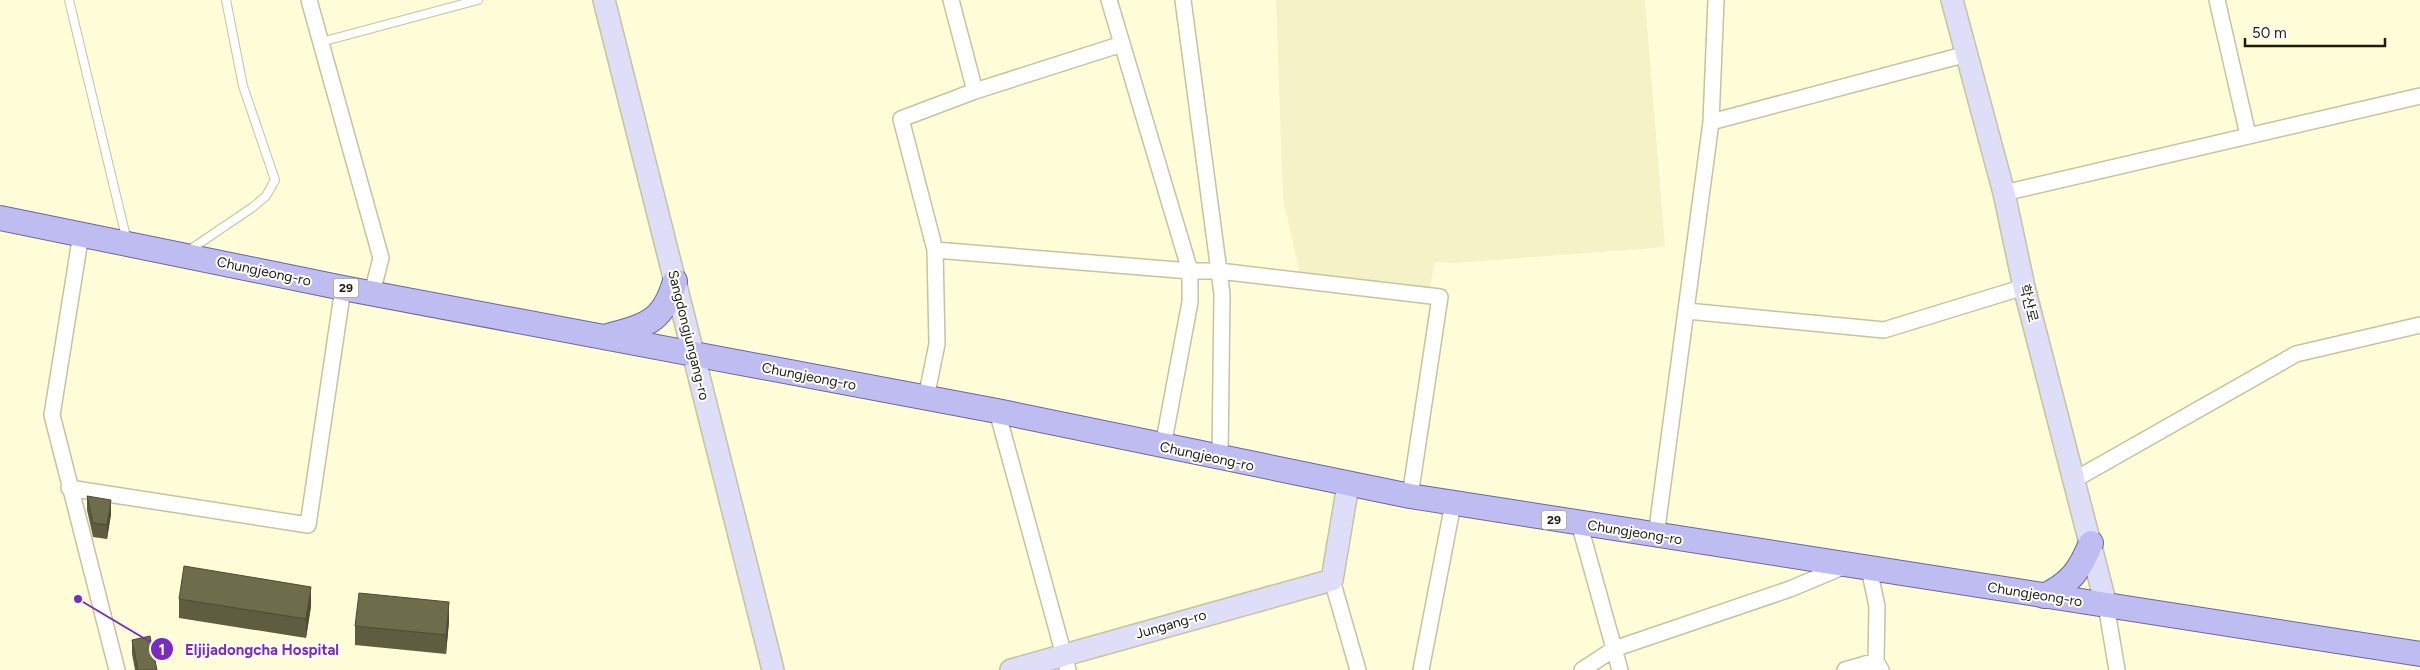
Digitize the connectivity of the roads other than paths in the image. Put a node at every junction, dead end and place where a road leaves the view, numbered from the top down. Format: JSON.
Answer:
{"nodes":[{"id":1,"x":69,"y":0,"type":"edge"},
{"id":2,"x":226,"y":0,"type":"edge"},
{"id":3,"x":309,"y":0,"type":"edge"},
{"id":4,"x":478,"y":0,"type":"edge"},
{"id":5,"x":604,"y":0,"type":"edge"},
{"id":6,"x":951,"y":0,"type":"edge"},
{"id":7,"x":1109,"y":0,"type":"edge"},
{"id":8,"x":1183,"y":0,"type":"edge"},
{"id":9,"x":1716,"y":0,"type":"edge"},
{"id":10,"x":1952,"y":0,"type":"edge"},
{"id":11,"x":2218,"y":0,"type":"edge"},
{"id":12,"x":321,"y":42,"type":"junction"},
{"id":13,"x":1122,"y":44,"type":"junction"},
{"id":14,"x":1967,"y":54,"type":"junction"},
{"id":15,"x":975,"y":91,"type":"junction"},
{"id":16,"x":2420,"y":96,"type":"edge"},
{"id":17,"x":1711,"y":122,"type":"junction"},
{"id":18,"x":2248,"y":135,"type":"junction"},
{"id":19,"x":2004,"y":194,"type":"junction"},
{"id":20,"x":0,"y":218,"type":"edge"},
{"id":21,"x":81,"y":234,"type":"junction"},
{"id":22,"x":127,"y":242,"type":"junction"},
{"id":23,"x":935,"y":250,"type":"junction"},
{"id":24,"x":184,"y":254,"type":"junction"},
{"id":25,"x":1190,"y":271,"type":"junction"},
{"id":26,"x":1219,"y":271,"type":"junction"},
{"id":27,"x":675,"y":281,"type":"junction"},
{"id":28,"x":2024,"y":287,"type":"junction"},
{"id":29,"x":343,"y":288,"type":"junction"},
{"id":30,"x":372,"y":293,"type":"junction"},
{"id":31,"x":1688,"y":311,"type":"junction"},
{"id":32,"x":2420,"y":325,"type":"edge"},
{"id":33,"x":604,"y":337,"type":"junction"},
{"id":34,"x":694,"y":354,"type":"junction"},
{"id":35,"x":926,"y":398,"type":"junction"},
{"id":36,"x":997,"y":411,"type":"junction"},
{"id":37,"x":1163,"y":446,"type":"junction"},
{"id":38,"x":1220,"y":458,"type":"junction"},
{"id":39,"x":2074,"y":480,"type":"junction"},
{"id":40,"x":1348,"y":485,"type":"junction"},
{"id":41,"x":69,"y":488,"type":"junction"},
{"id":42,"x":1410,"y":496,"type":"junction"},
{"id":43,"x":1452,"y":504,"type":"junction"},
{"id":44,"x":1578,"y":524,"type":"junction"},
{"id":45,"x":1656,"y":536,"type":"junction"},
{"id":46,"x":2091,"y":543,"type":"junction"},
{"id":47,"x":1846,"y":565,"type":"junction"},
{"id":48,"x":1869,"y":568,"type":"junction"},
{"id":49,"x":1332,"y":580,"type":"junction"},
{"id":50,"x":2044,"y":596,"type":"junction"},
{"id":51,"x":2106,"y":605,"type":"junction"},
{"id":52,"x":1614,"y":650,"type":"junction"},
{"id":53,"x":2416,"y":655,"type":"edge"},
{"id":54,"x":1066,"y":662,"type":"edge"},
{"id":55,"x":1878,"y":665,"type":"edge"},
{"id":56,"x":117,"y":670,"type":"edge"},
{"id":57,"x":773,"y":670,"type":"edge"},
{"id":58,"x":1011,"y":670,"type":"edge"},
{"id":59,"x":1358,"y":670,"type":"edge"},
{"id":60,"x":1422,"y":670,"type":"edge"},
{"id":61,"x":1582,"y":670,"type":"edge"},
{"id":62,"x":1620,"y":670,"type":"edge"},
{"id":63,"x":1845,"y":670,"type":"edge"},
{"id":64,"x":2117,"y":670,"type":"edge"}],
"edges":[{"from":1,"to":22,"type":"lane"},
{"from":2,"to":24,"type":"lane"},
{"from":3,"to":12,"type":"street"},
{"from":4,"to":12,"type":"lane"},
{"from":5,"to":27,"type":"street","name":"Sangdongjungang-ro"},
{"from":6,"to":15,"type":"street"},
{"from":7,"to":13,"type":"street"},
{"from":8,"to":26,"type":"street"},
{"from":9,"to":17,"type":"street"},
{"from":10,"to":14,"type":"street","name":"학산로"},
{"from":11,"to":18,"type":"street"},
{"from":12,"to":30,"type":"street"},
{"from":13,"to":15,"type":"street"},
{"from":13,"to":25,"type":"street"},
{"from":14,"to":17,"type":"street"},
{"from":14,"to":19,"type":"street","name":"학산로"},
{"from":15,"to":23,"type":"street"},
{"from":16,"to":18,"type":"street"},
{"from":17,"to":31,"type":"street"},
{"from":18,"to":19,"type":"street"},
{"from":19,"to":28,"type":"street","name":"학산로"},
{"from":20,"to":21,"type":"main road","name":"Chungjeong-ro","number":"29"},
{"from":21,"to":22,"type":"main road","name":"Chungjeong-ro","number":"29"},
{"from":21,"to":41,"type":"street"},
{"from":22,"to":24,"type":"main road","name":"Chungjeong-ro","number":"29"},
{"from":23,"to":25,"type":"street"},
{"from":23,"to":35,"type":"street"},
{"from":24,"to":29,"type":"main road","name":"Chungjeong-ro","number":"29"},
{"from":25,"to":26,"type":"street"},
{"from":25,"to":37,"type":"street"},
{"from":26,"to":38,"type":"street"},
{"from":26,"to":42,"type":"street"},
{"from":27,"to":33,"type":"main road"},
{"from":27,"to":34,"type":"street","name":"Sangdongjungang-ro"},
{"from":28,"to":31,"type":"street"},
{"from":28,"to":39,"type":"street","name":"학산로"},
{"from":29,"to":30,"type":"main road","name":"Chungjeong-ro","number":"29"},
{"from":29,"to":41,"type":"street"},
{"from":30,"to":33,"type":"main road","name":"Chungjeong-ro","number":"29"},
{"from":31,"to":45,"type":"street"},
{"from":32,"to":39,"type":"street"},
{"from":33,"to":34,"type":"main road","name":"Chungjeong-ro","number":"29"},
{"from":34,"to":35,"type":"main road","name":"Chungjeong-ro","number":"29"},
{"from":34,"to":57,"type":"street","name":"Sangdongjungang-ro"},
{"from":35,"to":36,"type":"main road","name":"Chungjeong-ro","number":"29"},
{"from":36,"to":37,"type":"main road","name":"Chungjeong-ro","number":"29"},
{"from":36,"to":54,"type":"street"},
{"from":37,"to":38,"type":"main road","name":"Chungjeong-ro","number":"29"},
{"from":38,"to":40,"type":"main road","name":"Chungjeong-ro","number":"29"},
{"from":39,"to":46,"type":"street","name":"학산로"},
{"from":40,"to":42,"type":"main road","name":"Chungjeong-ro","number":"29"},
{"from":40,"to":49,"type":"street"},
{"from":41,"to":56,"type":"street"},
{"from":42,"to":43,"type":"main road","name":"Chungjeong-ro","number":"29"},
{"from":43,"to":44,"type":"main road","name":"Chungjeong-ro","number":"29"},
{"from":43,"to":60,"type":"street"},
{"from":44,"to":45,"type":"main road","name":"Chungjeong-ro","number":"29"},
{"from":44,"to":52,"type":"street"},
{"from":45,"to":47,"type":"main road","name":"Chungjeong-ro","number":"29"},
{"from":46,"to":50,"type":"main road"},
{"from":46,"to":51,"type":"street","name":"학산로"},
{"from":47,"to":48,"type":"main road","name":"Chungjeong-ro","number":"29"},
{"from":47,"to":52,"type":"street"},
{"from":48,"to":50,"type":"main road","name":"Chungjeong-ro","number":"29"},
{"from":48,"to":55,"type":"street"},
{"from":49,"to":54,"type":"street","name":"Jungang-ro"},
{"from":49,"to":59,"type":"street"},
{"from":50,"to":51,"type":"main road","name":"Chungjeong-ro","number":"29"},
{"from":51,"to":53,"type":"main road","name":"Chungjeong-ro","number":"29"},
{"from":51,"to":64,"type":"street"},
{"from":52,"to":61,"type":"street"},
{"from":52,"to":62,"type":"street"},
{"from":54,"to":58,"type":"street","name":"Jungang-ro"},
{"from":55,"to":63,"type":"street"}]}
